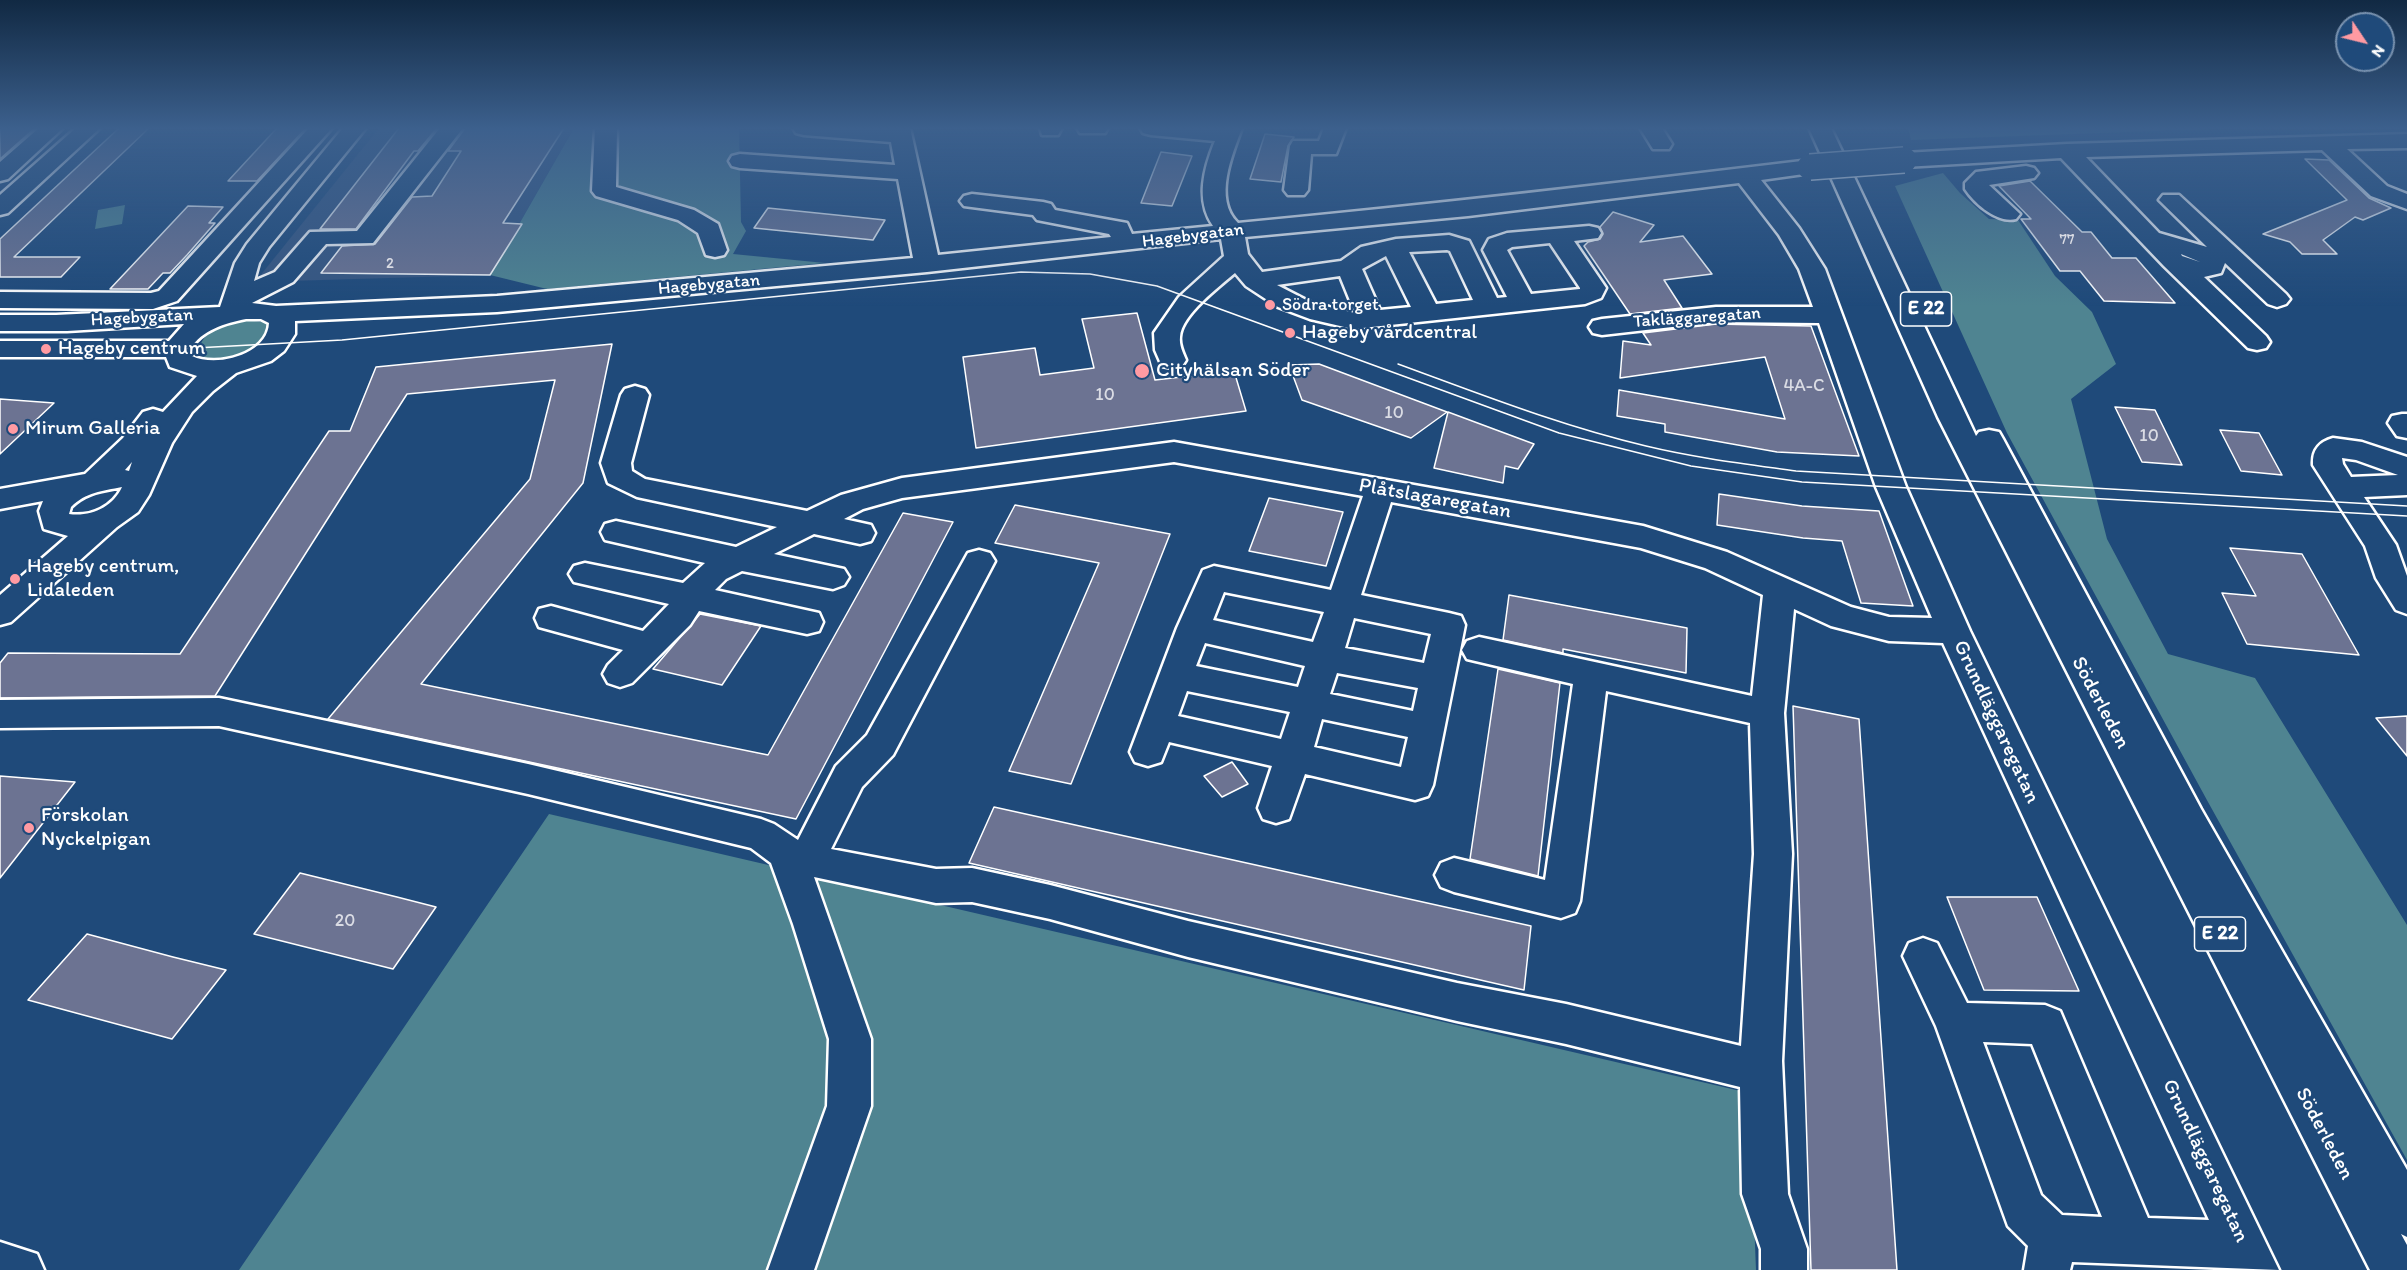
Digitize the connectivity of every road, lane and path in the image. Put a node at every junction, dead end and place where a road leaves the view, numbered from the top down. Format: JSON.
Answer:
{"nodes":[{"id":1,"x":23,"y":187,"type":"edge"},
{"id":2,"x":267,"y":187,"type":"edge"},
{"id":3,"x":306,"y":187,"type":"edge"},
{"id":4,"x":405,"y":187,"type":"edge"},
{"id":5,"x":604,"y":187,"type":"edge"},
{"id":6,"x":911,"y":187,"type":"edge"},
{"id":7,"x":1214,"y":187,"type":"edge"},
{"id":8,"x":1639,"y":187,"type":"edge"},
{"id":9,"x":1754,"y":187,"type":"edge"},
{"id":10,"x":1847,"y":187,"type":"edge"},
{"id":11,"x":1869,"y":187,"type":"edge"},
{"id":12,"x":1977,"y":187,"type":"edge"},
{"id":13,"x":2103,"y":187,"type":"edge"},
{"id":14,"x":2375,"y":187,"type":"edge"},
{"id":15,"x":2171,"y":200,"type":"dead end"},
{"id":16,"x":972,"y":201,"type":"dead end"},
{"id":17,"x":2407,"y":202,"type":"edge"},
{"id":18,"x":0,"y":208,"type":"edge"},
{"id":19,"x":2008,"y":214,"type":"dead end"},
{"id":20,"x":1231,"y":231,"type":"junction"},
{"id":21,"x":1121,"y":233,"type":"dead end"},
{"id":22,"x":1589,"y":233,"type":"dead end"},
{"id":23,"x":1557,"y":235,"type":"junction"},
{"id":24,"x":2151,"y":238,"type":"junction"},
{"id":25,"x":1395,"y":248,"type":"junction"},
{"id":26,"x":715,"y":250,"type":"dead end"},
{"id":27,"x":2220,"y":256,"type":"junction"},
{"id":28,"x":1237,"y":258,"type":"junction"},
{"id":29,"x":2173,"y":261,"type":"junction"},
{"id":30,"x":927,"y":264,"type":"junction"},
{"id":31,"x":1349,"y":267,"type":"junction"},
{"id":32,"x":1255,"y":282,"type":"junction"},
{"id":33,"x":2277,"y":299,"type":"dead end"},
{"id":34,"x":0,"y":300,"type":"edge"},
{"id":35,"x":1523,"y":303,"type":"junction"},
{"id":36,"x":1489,"y":307,"type":"junction"},
{"id":37,"x":231,"y":312,"type":"junction"},
{"id":38,"x":1427,"y":313,"type":"junction"},
{"id":39,"x":1829,"y":316,"type":"junction"},
{"id":40,"x":1371,"y":319,"type":"junction"},
{"id":41,"x":0,"y":323,"type":"edge"},
{"id":42,"x":56,"y":323,"type":"junction"},
{"id":43,"x":278,"y":326,"type":"junction"},
{"id":44,"x":1602,"y":327,"type":"dead end"},
{"id":45,"x":0,"y":340,"type":"edge"},
{"id":46,"x":2257,"y":342,"type":"dead end"},
{"id":47,"x":182,"y":347,"type":"junction"},
{"id":48,"x":0,"y":348,"type":"edge"},
{"id":49,"x":1172,"y":360,"type":"dead end"},
{"id":50,"x":227,"y":367,"type":"junction"},
{"id":51,"x":635,"y":394,"type":"dead end"},
{"id":52,"x":2407,"y":411,"type":"edge"},
{"id":53,"x":2407,"y":417,"type":"edge"},
{"id":54,"x":2407,"y":423,"type":"edge"},
{"id":55,"x":2407,"y":429,"type":"edge"},
{"id":56,"x":2407,"y":468,"type":"edge"},
{"id":57,"x":93,"y":481,"type":"junction"},
{"id":58,"x":2407,"y":485,"type":"edge"},
{"id":59,"x":135,"y":488,"type":"junction"},
{"id":60,"x":2344,"y":488,"type":"junction"},
{"id":61,"x":1380,"y":489,"type":"junction"},
{"id":62,"x":0,"y":500,"type":"edge"},
{"id":63,"x":109,"y":518,"type":"junction"},
{"id":64,"x":55,"y":520,"type":"junction"},
{"id":65,"x":805,"y":524,"type":"junction"},
{"id":66,"x":616,"y":531,"type":"dead end"},
{"id":67,"x":860,"y":533,"type":"dead end"},
{"id":68,"x":739,"y":559,"type":"junction"},
{"id":69,"x":2396,"y":560,"type":"edge"},
{"id":70,"x":979,"y":561,"type":"dead end"},
{"id":71,"x":585,"y":574,"type":"dead end"},
{"id":72,"x":833,"y":577,"type":"dead end"},
{"id":73,"x":1780,"y":588,"type":"junction"},
{"id":74,"x":0,"y":597,"type":"edge"},
{"id":75,"x":690,"y":598,"type":"junction"},
{"id":76,"x":2407,"y":602,"type":"edge"},
{"id":77,"x":1344,"y":604,"type":"junction"},
{"id":78,"x":0,"y":613,"type":"edge"},
{"id":79,"x":551,"y":618,"type":"dead end"},
{"id":80,"x":807,"y":622,"type":"dead end"},
{"id":81,"x":1193,"y":628,"type":"junction"},
{"id":82,"x":1953,"y":631,"type":"junction"},
{"id":83,"x":649,"y":645,"type":"junction"},
{"id":84,"x":1479,"y":650,"type":"dead end"},
{"id":85,"x":1327,"y":658,"type":"junction"},
{"id":86,"x":620,"y":674,"type":"dead end"},
{"id":87,"x":1176,"y":675,"type":"junction"},
{"id":88,"x":1591,"y":675,"type":"junction"},
{"id":89,"x":1439,"y":679,"type":"junction"},
{"id":90,"x":1312,"y":702,"type":"junction"},
{"id":91,"x":1767,"y":713,"type":"junction"},
{"id":92,"x":0,"y":714,"type":"edge"},
{"id":93,"x":1429,"y":728,"type":"junction"},
{"id":94,"x":1294,"y":756,"type":"junction"},
{"id":95,"x":1276,"y":808,"type":"dead end"},
{"id":96,"x":797,"y":856,"type":"junction"},
{"id":97,"x":1454,"y":875,"type":"dead end"},
{"id":98,"x":1923,"y":956,"type":"dead end"},
{"id":99,"x":1955,"y":1022,"type":"junction"},
{"id":100,"x":1762,"y":1072,"type":"junction"},
{"id":101,"x":2407,"y":1214,"type":"edge"},
{"id":102,"x":2135,"y":1241,"type":"junction"},
{"id":103,"x":2050,"y":1254,"type":"edge"},
{"id":104,"x":2250,"y":1257,"type":"edge"},
{"id":105,"x":0,"y":1265,"type":"edge"},
{"id":106,"x":21,"y":1270,"type":"edge"},
{"id":107,"x":791,"y":1270,"type":"edge"},
{"id":108,"x":1784,"y":1270,"type":"edge"},
{"id":109,"x":2395,"y":1270,"type":"edge"}],
"edges":[{"from":1,"to":18,"type":"main road"},
{"from":2,"to":34,"type":"main road"},
{"from":3,"to":37,"type":"main road"},
{"from":4,"to":37,"type":"main road"},
{"from":5,"to":26,"type":"main road"},
{"from":6,"to":30,"type":"main road"},
{"from":7,"to":20,"type":"main road"},
{"from":8,"to":20,"type":"main road","name":"Hagebygatan"},
{"from":9,"to":39,"type":"main road","name":"Grundläggaregatan"},
{"from":10,"to":109,"type":"main road","name":"Söderleden","number":"E 22"},
{"from":11,"to":101,"type":"main road","name":"Söderleden","number":"E 22"},
{"from":12,"to":19,"type":"main road"},
{"from":13,"to":24,"type":"main road"},
{"from":14,"to":17,"type":"main road"},
{"from":15,"to":27,"type":"main road"},
{"from":16,"to":21,"type":"main road"},
{"from":20,"to":28,"type":"main road"},
{"from":20,"to":30,"type":"main road","name":"Hagebygatan"},
{"from":22,"to":23,"type":"main road"},
{"from":23,"to":35,"type":"main road"},
{"from":23,"to":35,"type":"main road"},
{"from":24,"to":27,"type":"main road"},
{"from":24,"to":29,"type":"main road"},
{"from":25,"to":31,"type":"main road"},
{"from":25,"to":36,"type":"main road"},
{"from":25,"to":38,"type":"main road"},
{"from":27,"to":29,"type":"main road"},
{"from":27,"to":33,"type":"main road"},
{"from":28,"to":32,"type":"main road"},
{"from":28,"to":49,"type":"main road"},
{"from":29,"to":46,"type":"main road"},
{"from":30,"to":43,"type":"main road","name":"Hagebygatan"},
{"from":31,"to":32,"type":"main road"},
{"from":31,"to":40,"type":"main road"},
{"from":32,"to":40,"type":"main road"},
{"from":35,"to":36,"type":"main road"},
{"from":36,"to":38,"type":"main road"},
{"from":37,"to":42,"type":"main road","name":"Hagebygatan"},
{"from":37,"to":43,"type":"main road","name":"Hagebygatan"},
{"from":37,"to":47,"type":"main road"},
{"from":38,"to":40,"type":"main road"},
{"from":39,"to":44,"type":"main road","name":"Takläggaregatan"},
{"from":39,"to":82,"type":"main road","name":"Grundläggaregatan"},
{"from":41,"to":42,"type":"main road","name":"Hagebygatan"},
{"from":42,"to":47,"type":"main road","name":"Hagebygatan"},
{"from":43,"to":50,"type":"main road"},
{"from":45,"to":47,"type":"main road"},
{"from":47,"to":48,"type":"main road"},
{"from":47,"to":50,"type":"main road"},
{"from":47,"to":57,"type":"main road"},
{"from":50,"to":59,"type":"main road"},
{"from":51,"to":65,"type":"main road"},
{"from":52,"to":53,"type":"main road"},
{"from":54,"to":55,"type":"main road"},
{"from":56,"to":60,"type":"main road"},
{"from":57,"to":59,"type":"main road"},
{"from":57,"to":62,"type":"main road"},
{"from":57,"to":64,"type":"main road"},
{"from":58,"to":60,"type":"main road"},
{"from":59,"to":63,"type":"main road"},
{"from":60,"to":69,"type":"main road"},
{"from":61,"to":65,"type":"main road","name":"Plåtslagaregatan"},
{"from":61,"to":73,"type":"main road","name":"Plåtslagaregatan"},
{"from":61,"to":77,"type":"main road"},
{"from":62,"to":64,"type":"main road"},
{"from":63,"to":64,"type":"main road"},
{"from":63,"to":78,"type":"main road"},
{"from":64,"to":74,"type":"main road"},
{"from":65,"to":67,"type":"main road"},
{"from":65,"to":68,"type":"main road","name":"Plåtslagaregatan"},
{"from":66,"to":68,"type":"main road"},
{"from":68,"to":72,"type":"main road"},
{"from":68,"to":75,"type":"main road","name":"Plåtslagaregatan"},
{"from":69,"to":76,"type":"main road"},
{"from":70,"to":96,"type":"main road"},
{"from":71,"to":75,"type":"main road"},
{"from":73,"to":82,"type":"main road","name":"Plåtslagaregatan"},
{"from":73,"to":91,"type":"main road"},
{"from":75,"to":80,"type":"main road"},
{"from":75,"to":83,"type":"main road","name":"Plåtslagaregatan"},
{"from":77,"to":81,"type":"main road"},
{"from":77,"to":85,"type":"main road"},
{"from":77,"to":89,"type":"main road"},
{"from":79,"to":83,"type":"main road"},
{"from":81,"to":85,"type":"main road"},
{"from":81,"to":87,"type":"main road"},
{"from":82,"to":104,"type":"main road","name":"Grundläggaregatan"},
{"from":83,"to":86,"type":"main road","name":"Plåtslagaregatan"},
{"from":84,"to":88,"type":"main road"},
{"from":85,"to":89,"type":"main road"},
{"from":85,"to":90,"type":"main road"},
{"from":87,"to":90,"type":"main road"},
{"from":87,"to":94,"type":"main road"},
{"from":88,"to":91,"type":"main road"},
{"from":88,"to":97,"type":"main road"},
{"from":89,"to":93,"type":"main road"},
{"from":90,"to":93,"type":"main road"},
{"from":90,"to":94,"type":"main road"},
{"from":91,"to":100,"type":"main road"},
{"from":92,"to":96,"type":"main road"},
{"from":93,"to":94,"type":"main road"},
{"from":94,"to":95,"type":"main road"},
{"from":96,"to":100,"type":"main road"},
{"from":96,"to":107,"type":"main road"},
{"from":98,"to":99,"type":"main road"},
{"from":99,"to":102,"type":"main road"},
{"from":99,"to":103,"type":"main road"},
{"from":100,"to":108,"type":"main road"},
{"from":102,"to":103,"type":"main road"},
{"from":102,"to":104,"type":"main road"},
{"from":105,"to":106,"type":"main road"}]}
